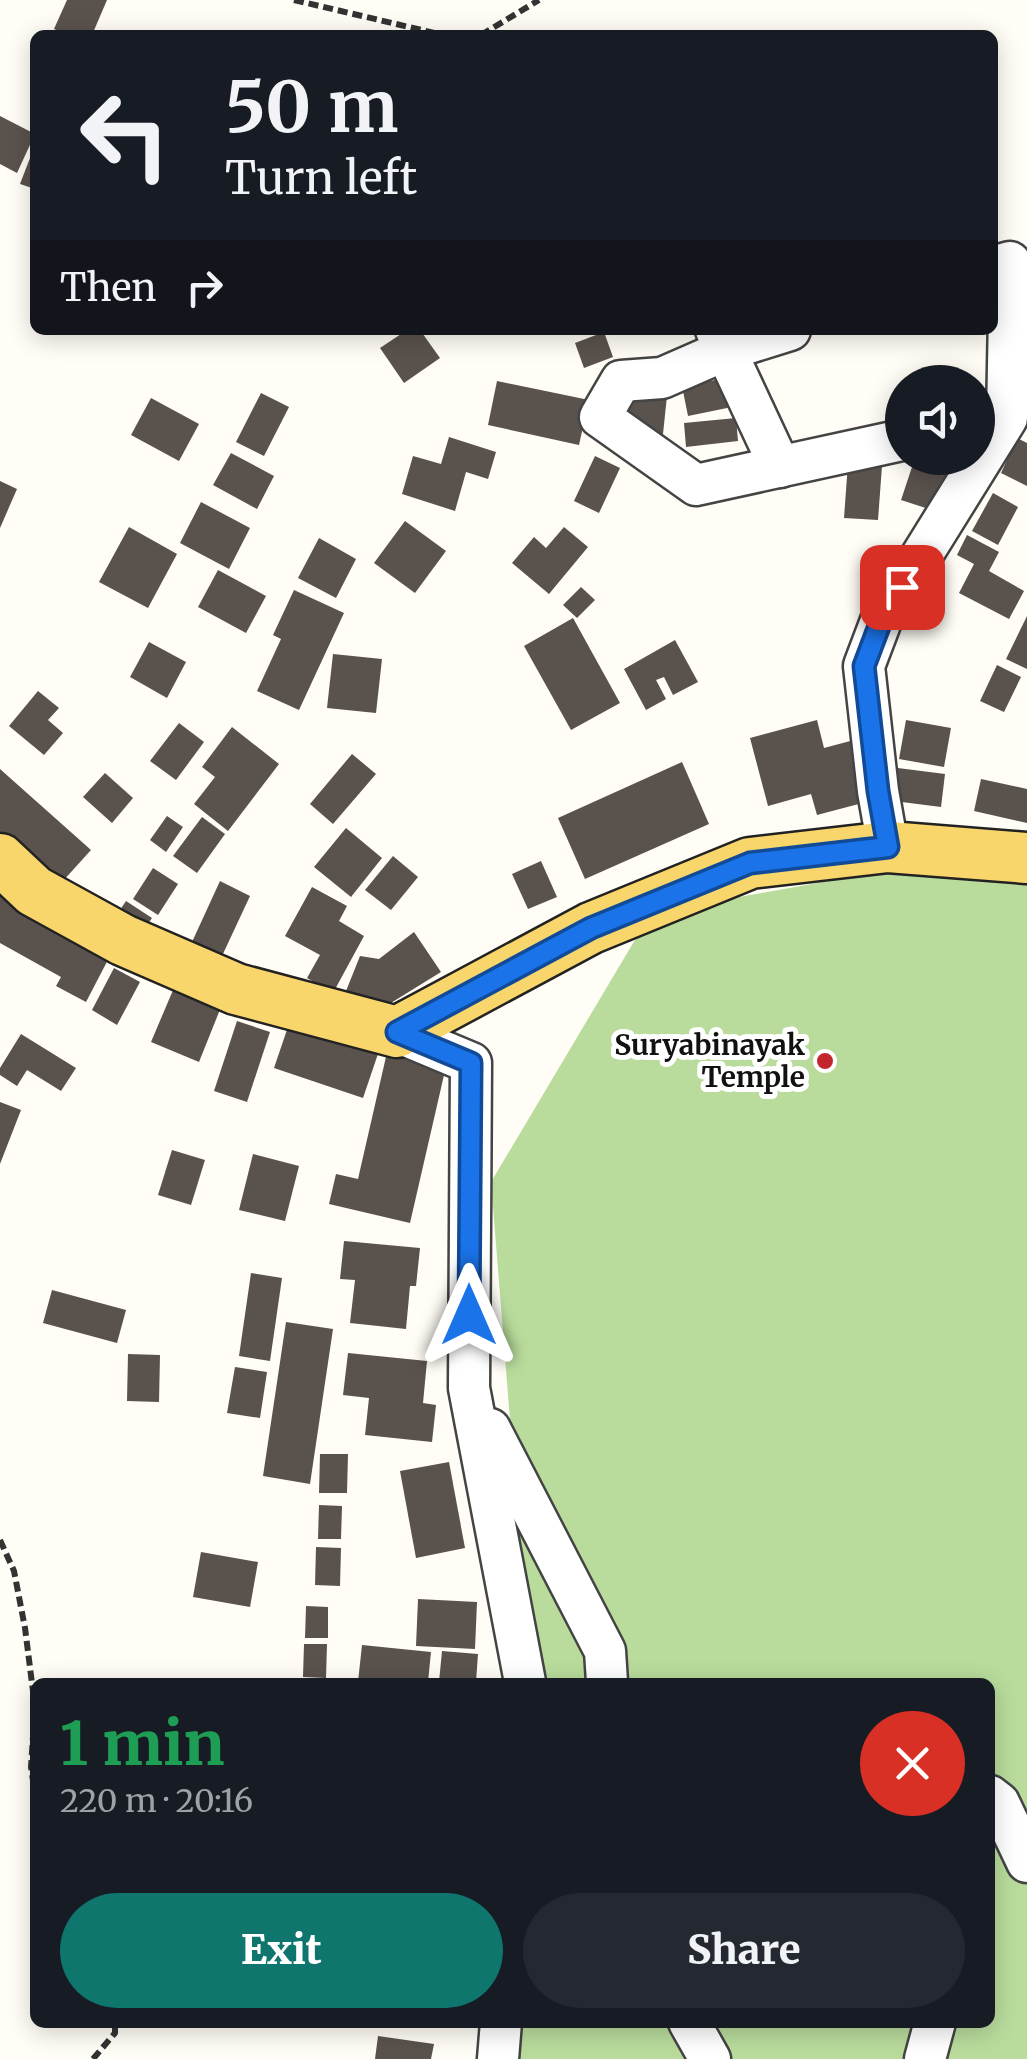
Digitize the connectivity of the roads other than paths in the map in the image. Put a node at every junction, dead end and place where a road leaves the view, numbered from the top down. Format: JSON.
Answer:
{"nodes":[{"id":1,"x":998,"y":266,"type":"edge"},
{"id":2,"x":1018,"y":328,"type":"edge"},
{"id":3,"x":756,"y":335,"type":"edge"},
{"id":4,"x":721,"y":340,"type":"edge"},
{"id":5,"x":995,"y":410,"type":"edge"},
{"id":6,"x":885,"y":444,"type":"edge"},
{"id":7,"x":780,"y":467,"type":"junction"},
{"id":8,"x":962,"y":475,"type":"edge"},
{"id":9,"x":888,"y":847,"type":"junction"},
{"id":10,"x":1027,"y":858,"type":"edge"},
{"id":11,"x":0,"y":860,"type":"edge"},
{"id":12,"x":397,"y":1032,"type":"junction"},
{"id":13,"x":469,"y":1388,"type":"junction"},
{"id":14,"x":525,"y":1678,"type":"edge"},
{"id":15,"x":606,"y":1678,"type":"edge"},
{"id":16,"x":995,"y":1800,"type":"edge"},
{"id":17,"x":1027,"y":1862,"type":"edge"},
{"id":18,"x":501,"y":2028,"type":"edge"},
{"id":19,"x":692,"y":2028,"type":"edge"},
{"id":20,"x":933,"y":2028,"type":"edge"},
{"id":21,"x":498,"y":2059,"type":"edge"},
{"id":22,"x":710,"y":2059,"type":"edge"},
{"id":23,"x":925,"y":2059,"type":"edge"}],
"edges":[{"from":1,"to":2,"type":"street"},
{"from":2,"to":5,"type":"street"},
{"from":3,"to":4,"type":"street"},
{"from":4,"to":7,"type":"street"},
{"from":4,"to":7,"type":"street"},
{"from":6,"to":7,"type":"street"},
{"from":8,"to":9,"type":"street"},
{"from":9,"to":10,"type":"main road"},
{"from":9,"to":12,"type":"main road"},
{"from":11,"to":12,"type":"main road"},
{"from":12,"to":13,"type":"street"},
{"from":13,"to":14,"type":"street"},
{"from":13,"to":15,"type":"street"},
{"from":16,"to":17,"type":"street"},
{"from":18,"to":21,"type":"street"},
{"from":19,"to":22,"type":"street"},
{"from":20,"to":23,"type":"street"}]}
